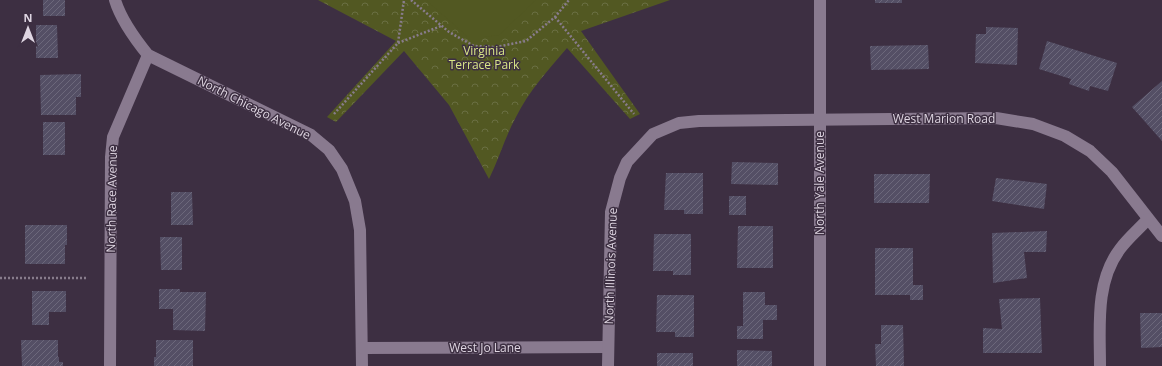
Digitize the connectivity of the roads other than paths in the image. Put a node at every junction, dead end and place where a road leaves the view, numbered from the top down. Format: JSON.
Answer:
{"nodes":[{"id":1,"x":115,"y":0,"type":"edge"},
{"id":2,"x":820,"y":0,"type":"edge"},
{"id":3,"x":148,"y":55,"type":"junction"},
{"id":4,"x":821,"y":120,"type":"junction"},
{"id":5,"x":679,"y":123,"type":"joint"},
{"id":6,"x":1148,"y":219,"type":"junction"},
{"id":7,"x":1162,"y":236,"type":"edge"},
{"id":8,"x":608,"y":347,"type":"junction"},
{"id":9,"x":362,"y":348,"type":"junction"},
{"id":10,"x":110,"y":366,"type":"edge"},
{"id":11,"x":362,"y":366,"type":"edge"},
{"id":12,"x":608,"y":366,"type":"edge"},
{"id":13,"x":820,"y":366,"type":"edge"},
{"id":14,"x":1100,"y":366,"type":"edge"}],
"edges":[{"from":1,"to":3,"type":"street"},
{"from":2,"to":4,"type":"street","name":"North Yale Avenue"},
{"from":3,"to":9,"type":"street","name":"North Chicago Avenue"},
{"from":3,"to":10,"type":"street","name":"North Race Avenue"},
{"from":4,"to":5,"type":"street","name":"West Marion Road"},
{"from":4,"to":6,"type":"street","name":"West Marion Road"},
{"from":4,"to":13,"type":"street","name":"North Yale Avenue"},
{"from":5,"to":8,"type":"street","name":"North Illinois Avenue"},
{"from":6,"to":7,"type":"street","name":"West Marion Road"},
{"from":6,"to":14,"type":"street"},
{"from":8,"to":9,"type":"street","name":"West Jo Lane"},
{"from":8,"to":12,"type":"street","name":"North Illinois Avenue"},
{"from":9,"to":11,"type":"street","name":"North Chicago Avenue"}]}
